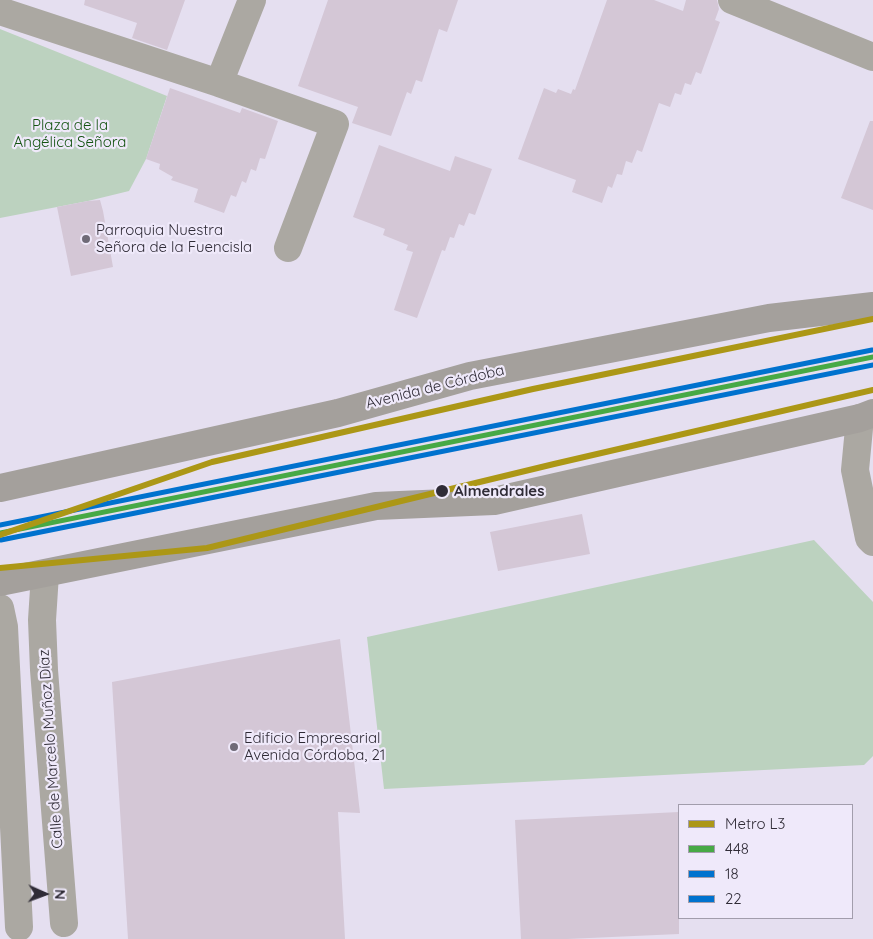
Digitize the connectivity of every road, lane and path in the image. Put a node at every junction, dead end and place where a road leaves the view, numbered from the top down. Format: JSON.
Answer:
{"nodes":[{"id":1,"x":252,"y":0,"type":"edge"},
{"id":2,"x":732,"y":0,"type":"edge"},
{"id":3,"x":0,"y":10,"type":"edge"},
{"id":4,"x":873,"y":57,"type":"edge"},
{"id":5,"x":219,"y":83,"type":"junction"},
{"id":6,"x":288,"y":248,"type":"dead end"},
{"id":7,"x":873,"y":306,"type":"edge"},
{"id":8,"x":866,"y":416,"type":"edge"},
{"id":9,"x":0,"y":488,"type":"edge"},
{"id":10,"x":873,"y":542,"type":"edge"},
{"id":11,"x":45,"y":574,"type":"junction"},
{"id":12,"x":0,"y":582,"type":"edge"},
{"id":13,"x":0,"y":608,"type":"edge"},
{"id":14,"x":69,"y":931,"type":"edge"},
{"id":15,"x":16,"y":933,"type":"edge"}],
"edges":[{"from":1,"to":5,"type":"street"},
{"from":2,"to":4,"type":"street"},
{"from":3,"to":5,"type":"street"},
{"from":5,"to":6,"type":"street"},
{"from":7,"to":9,"type":"main road","name":"Avenida de Córdoba"},
{"from":8,"to":10,"type":"street"},
{"from":8,"to":11,"type":"main road"},
{"from":11,"to":12,"type":"main road"},
{"from":11,"to":14,"type":"street","name":"Calle de Marcelo Muñoz Díaz"},
{"from":13,"to":15,"type":"street","name":"Calle de Marcelo Muñoz Díaz"},
{"from":14,"to":15,"type":"street","name":"Calle de Marcelo Muñoz Díaz"}]}
